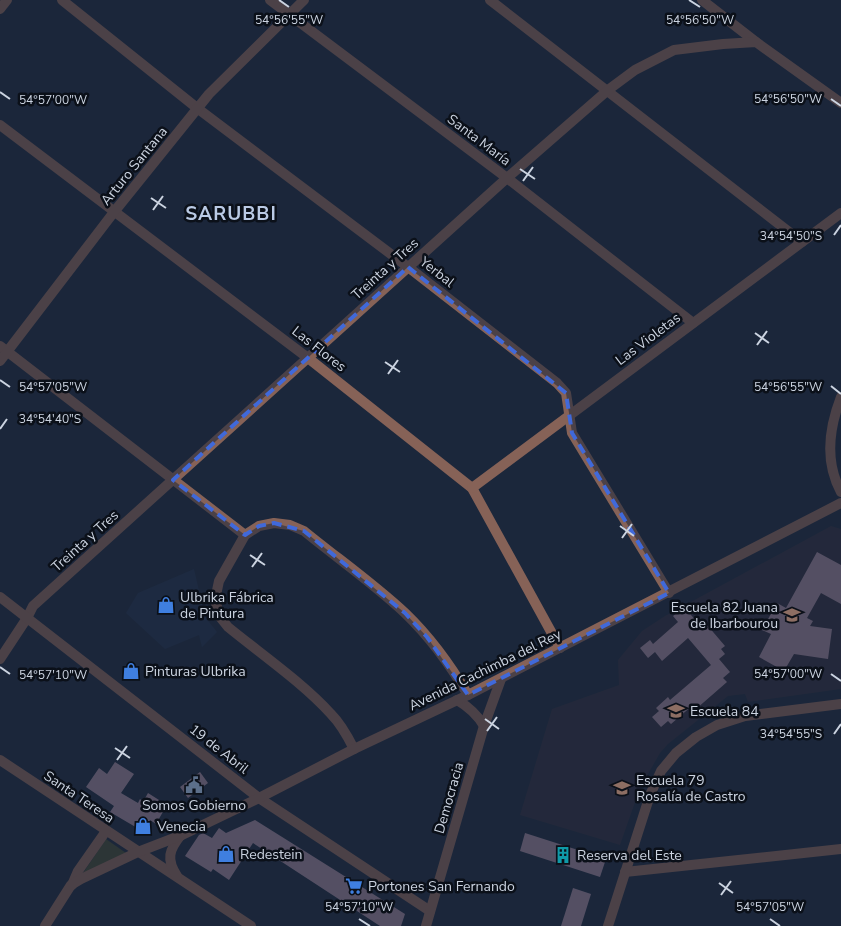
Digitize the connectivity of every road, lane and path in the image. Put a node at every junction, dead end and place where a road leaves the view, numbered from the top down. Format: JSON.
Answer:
{"nodes":[{"id":1,"x":7,"y":0,"type":"edge"},
{"id":2,"x":62,"y":0,"type":"edge"},
{"id":3,"x":270,"y":0,"type":"edge"},
{"id":4,"x":304,"y":0,"type":"edge"},
{"id":5,"x":490,"y":0,"type":"edge"},
{"id":6,"x":702,"y":0,"type":"edge"},
{"id":7,"x":0,"y":9,"type":"edge"},
{"id":8,"x":289,"y":14,"type":"junction"},
{"id":9,"x":756,"y":42,"type":"junction"},
{"id":10,"x":608,"y":90,"type":"junction"},
{"id":11,"x":841,"y":103,"type":"edge"},
{"id":12,"x":197,"y":108,"type":"junction"},
{"id":13,"x":0,"y":125,"type":"edge"},
{"id":14,"x":506,"y":178,"type":"junction"},
{"id":15,"x":114,"y":212,"type":"junction"},
{"id":16,"x":841,"y":213,"type":"edge"},
{"id":17,"x":802,"y":242,"type":"junction"},
{"id":18,"x":408,"y":267,"type":"junction"},
{"id":19,"x":693,"y":323,"type":"junction"},
{"id":20,"x":4,"y":349,"type":"edge"},
{"id":21,"x":308,"y":358,"type":"junction"},
{"id":22,"x":0,"y":361,"type":"edge"},
{"id":23,"x":841,"y":397,"type":"edge"},
{"id":24,"x":568,"y":415,"type":"junction"},
{"id":25,"x":173,"y":480,"type":"junction"},
{"id":26,"x":472,"y":488,"type":"junction"},
{"id":27,"x":841,"y":492,"type":"edge"},
{"id":28,"x":841,"y":503,"type":"edge"},
{"id":29,"x":245,"y":535,"type":"junction"},
{"id":30,"x":669,"y":592,"type":"junction"},
{"id":31,"x":0,"y":597,"type":"edge"},
{"id":32,"x":27,"y":618,"type":"junction"},
{"id":33,"x":560,"y":648,"type":"junction"},
{"id":34,"x":0,"y":659,"type":"edge"},
{"id":35,"x":501,"y":679,"type":"junction"},
{"id":36,"x":468,"y":695,"type":"junction"},
{"id":37,"x":457,"y":700,"type":"junction"},
{"id":38,"x":841,"y":704,"type":"edge"},
{"id":39,"x":484,"y":726,"type":"junction"},
{"id":40,"x":354,"y":749,"type":"junction"},
{"id":41,"x":0,"y":760,"type":"edge"},
{"id":42,"x":259,"y":798,"type":"junction"},
{"id":43,"x":106,"y":831,"type":"junction"},
{"id":44,"x":182,"y":835,"type":"junction"},
{"id":45,"x":841,"y":849,"type":"edge"},
{"id":46,"x":141,"y":854,"type":"junction"},
{"id":47,"x":625,"y":872,"type":"junction"},
{"id":48,"x":179,"y":878,"type":"junction"},
{"id":49,"x":71,"y":885,"type":"junction"},
{"id":50,"x":66,"y":896,"type":"junction"},
{"id":51,"x":430,"y":911,"type":"junction"},
{"id":52,"x":45,"y":926,"type":"edge"},
{"id":53,"x":250,"y":926,"type":"edge"},
{"id":54,"x":426,"y":926,"type":"edge"},
{"id":55,"x":608,"y":926,"type":"edge"}],
"edges":[{"from":1,"to":7,"type":"street"},
{"from":2,"to":12,"type":"street","name":"Yerbal"},
{"from":3,"to":8,"type":"street","name":"Santa María"},
{"from":4,"to":8,"type":"street","name":"Arturo Santana"},
{"from":5,"to":10,"type":"street"},
{"from":6,"to":9,"type":"street"},
{"from":8,"to":12,"type":"street","name":"Arturo Santana"},
{"from":8,"to":14,"type":"street","name":"Santa María"},
{"from":9,"to":10,"type":"street","name":"Treinta y Tres"},
{"from":9,"to":11,"type":"street"},
{"from":10,"to":14,"type":"street","name":"Treinta y Tres"},
{"from":10,"to":17,"type":"street"},
{"from":12,"to":15,"type":"street","name":"Arturo Santana"},
{"from":12,"to":18,"type":"street","name":"Yerbal"},
{"from":13,"to":15,"type":"street","name":"Las Flores"},
{"from":14,"to":18,"type":"street","name":"Treinta y Tres"},
{"from":14,"to":19,"type":"street","name":"Santa María"},
{"from":15,"to":20,"type":"street","name":"Arturo Santana"},
{"from":15,"to":21,"type":"street","name":"Las Flores"},
{"from":16,"to":17,"type":"street","name":"Las Violetas"},
{"from":17,"to":19,"type":"street","name":"Las Violetas"},
{"from":18,"to":21,"type":"street","name":"Treinta y Tres"},
{"from":18,"to":24,"type":"street","name":"Yerbal"},
{"from":19,"to":24,"type":"street","name":"Las Violetas"},
{"from":20,"to":22,"type":"street","name":"Arturo Santana"},
{"from":20,"to":25,"type":"street"},
{"from":21,"to":25,"type":"street","name":"Treinta y Tres"},
{"from":21,"to":26,"type":"street","name":"Las Flores"},
{"from":23,"to":27,"type":"street"},
{"from":24,"to":26,"type":"street","name":"Las Violetas"},
{"from":24,"to":30,"type":"street","name":"Yerbal"},
{"from":25,"to":29,"type":"street"},
{"from":25,"to":32,"type":"street","name":"Treinta y Tres"},
{"from":26,"to":33,"type":"street","name":"Las Flores"},
{"from":28,"to":30,"type":"street","name":"Avenida Cachimba del Rey"},
{"from":29,"to":36,"type":"street"},
{"from":29,"to":40,"type":"street"},
{"from":30,"to":33,"type":"street","name":"Avenida Cachimba del Rey"},
{"from":31,"to":32,"type":"street","name":"19 de Abril"},
{"from":32,"to":34,"type":"street","name":"Treinta y Tres"},
{"from":32,"to":42,"type":"street","name":"19 de Abril"},
{"from":33,"to":35,"type":"street","name":"Avenida Cachimba del Rey"},
{"from":35,"to":36,"type":"street","name":"Avenida Cachimba del Rey"},
{"from":35,"to":39,"type":"street","name":"Democracia"},
{"from":36,"to":37,"type":"street","name":"Avenida Cachimba del Rey"},
{"from":37,"to":39,"type":"street"},
{"from":37,"to":40,"type":"street","name":"Avenida Cachimba del Rey"},
{"from":38,"to":47,"type":"street"},
{"from":39,"to":51,"type":"street","name":"Democracia"},
{"from":40,"to":42,"type":"street","name":"Avenida Cachimba del Rey"},
{"from":41,"to":43,"type":"street","name":"Santa Teresa"},
{"from":42,"to":44,"type":"street","name":"Avenida Cachimba del Rey"},
{"from":42,"to":51,"type":"street","name":"19 de Abril"},
{"from":43,"to":46,"type":"street","name":"Santa Teresa"},
{"from":43,"to":49,"type":"street"},
{"from":44,"to":46,"type":"street","name":"Avenida Cachimba del Rey"},
{"from":44,"to":48,"type":"street"},
{"from":45,"to":47,"type":"street"},
{"from":46,"to":48,"type":"street","name":"Santa Teresa"},
{"from":46,"to":49,"type":"street"},
{"from":46,"to":50,"type":"street"},
{"from":47,"to":55,"type":"street"},
{"from":48,"to":53,"type":"street","name":"Santa Teresa"},
{"from":49,"to":50,"type":"street"},
{"from":50,"to":52,"type":"street"},
{"from":51,"to":54,"type":"street","name":"Democracia"}]}
